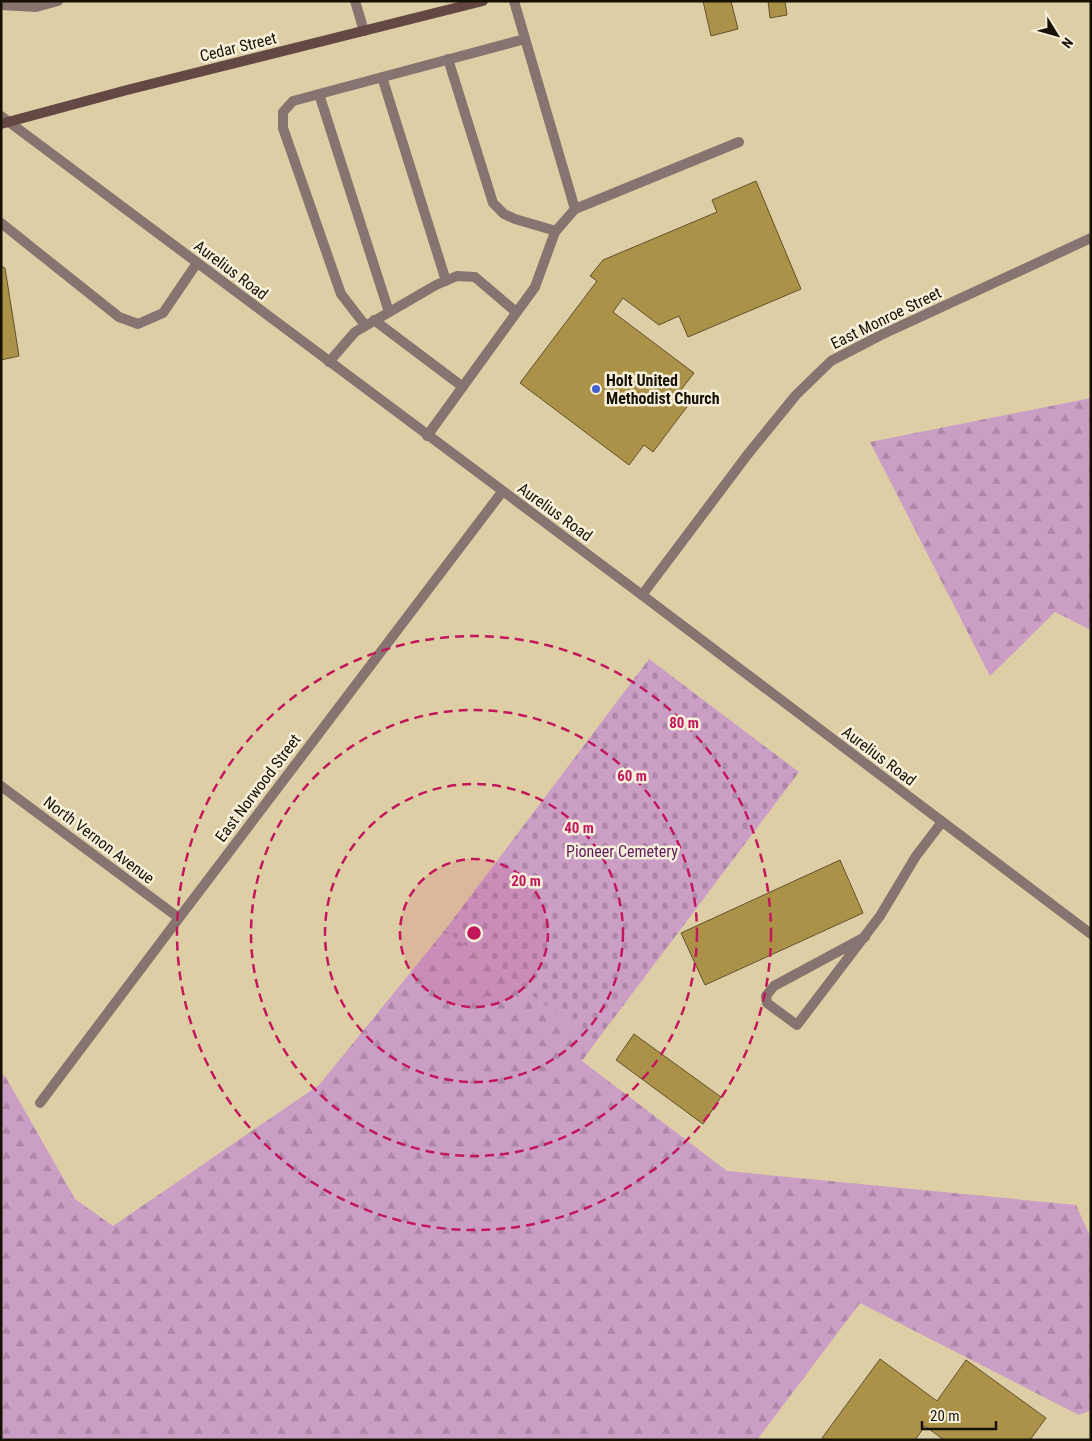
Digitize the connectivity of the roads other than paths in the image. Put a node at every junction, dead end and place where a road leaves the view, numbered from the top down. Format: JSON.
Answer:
{"nodes":[{"id":1,"x":58,"y":1,"type":"edge"},
{"id":2,"x":355,"y":1,"type":"edge"},
{"id":3,"x":483,"y":1,"type":"edge"},
{"id":4,"x":514,"y":1,"type":"edge"},
{"id":5,"x":1,"y":5,"type":"edge"},
{"id":6,"x":364,"y":31,"type":"junction"},
{"id":7,"x":525,"y":38,"type":"junction"},
{"id":8,"x":448,"y":59,"type":"junction"},
{"id":9,"x":382,"y":76,"type":"junction"},
{"id":10,"x":319,"y":94,"type":"junction"},
{"id":11,"x":1,"y":116,"type":"edge"},
{"id":12,"x":6,"y":124,"type":"edge"},
{"id":13,"x":739,"y":142,"type":"dead end"},
{"id":14,"x":575,"y":209,"type":"junction"},
{"id":15,"x":1,"y":223,"type":"edge"},
{"id":16,"x":556,"y":231,"type":"junction"},
{"id":17,"x":1091,"y":238,"type":"edge"},
{"id":18,"x":197,"y":263,"type":"junction"},
{"id":19,"x":446,"y":281,"type":"junction"},
{"id":20,"x":389,"y":312,"type":"junction"},
{"id":21,"x":516,"y":312,"type":"junction"},
{"id":22,"x":370,"y":323,"type":"junction"},
{"id":23,"x":329,"y":362,"type":"junction"},
{"id":24,"x":463,"y":387,"type":"junction"},
{"id":25,"x":427,"y":436,"type":"junction"},
{"id":26,"x":502,"y":492,"type":"junction"},
{"id":27,"x":642,"y":595,"type":"junction"},
{"id":28,"x":1,"y":786,"type":"edge"},
{"id":29,"x":942,"y":822,"type":"junction"},
{"id":30,"x":179,"y":918,"type":"junction"},
{"id":31,"x":1089,"y":930,"type":"edge"},
{"id":32,"x":865,"y":937,"type":"junction"},
{"id":33,"x":40,"y":1103,"type":"dead end"}],
"edges":[{"from":1,"to":5,"type":"street"},
{"from":2,"to":6,"type":"street"},
{"from":3,"to":6,"type":"main road","name":"Cedar Street"},
{"from":4,"to":7,"type":"street"},
{"from":6,"to":12,"type":"main road","name":"Cedar Street"},
{"from":7,"to":8,"type":"street"},
{"from":7,"to":14,"type":"street"},
{"from":8,"to":9,"type":"street"},
{"from":8,"to":16,"type":"street"},
{"from":9,"to":10,"type":"street"},
{"from":9,"to":19,"type":"street"},
{"from":10,"to":20,"type":"street"},
{"from":10,"to":22,"type":"street"},
{"from":11,"to":12,"type":"street","name":"Aurelius Road"},
{"from":12,"to":18,"type":"street","name":"Aurelius Road"},
{"from":13,"to":14,"type":"street"},
{"from":14,"to":16,"type":"street"},
{"from":15,"to":18,"type":"street"},
{"from":16,"to":21,"type":"street"},
{"from":17,"to":27,"type":"street","name":"East Monroe Street"},
{"from":18,"to":23,"type":"street","name":"Aurelius Road"},
{"from":19,"to":20,"type":"street"},
{"from":19,"to":21,"type":"street"},
{"from":20,"to":22,"type":"street"},
{"from":21,"to":24,"type":"street"},
{"from":22,"to":23,"type":"street"},
{"from":22,"to":24,"type":"street"},
{"from":23,"to":25,"type":"street","name":"Aurelius Road"},
{"from":24,"to":25,"type":"street"},
{"from":25,"to":26,"type":"street","name":"Aurelius Road"},
{"from":26,"to":27,"type":"street","name":"Aurelius Road"},
{"from":26,"to":30,"type":"street","name":"East Norwood Street"},
{"from":27,"to":29,"type":"street","name":"Aurelius Road"},
{"from":28,"to":30,"type":"street","name":"North Vernon Avenue"},
{"from":29,"to":31,"type":"street","name":"Aurelius Road"},
{"from":29,"to":32,"type":"street"},
{"from":30,"to":33,"type":"street","name":"East Norwood Street"},
{"from":32,"to":32,"type":"street"}]}
